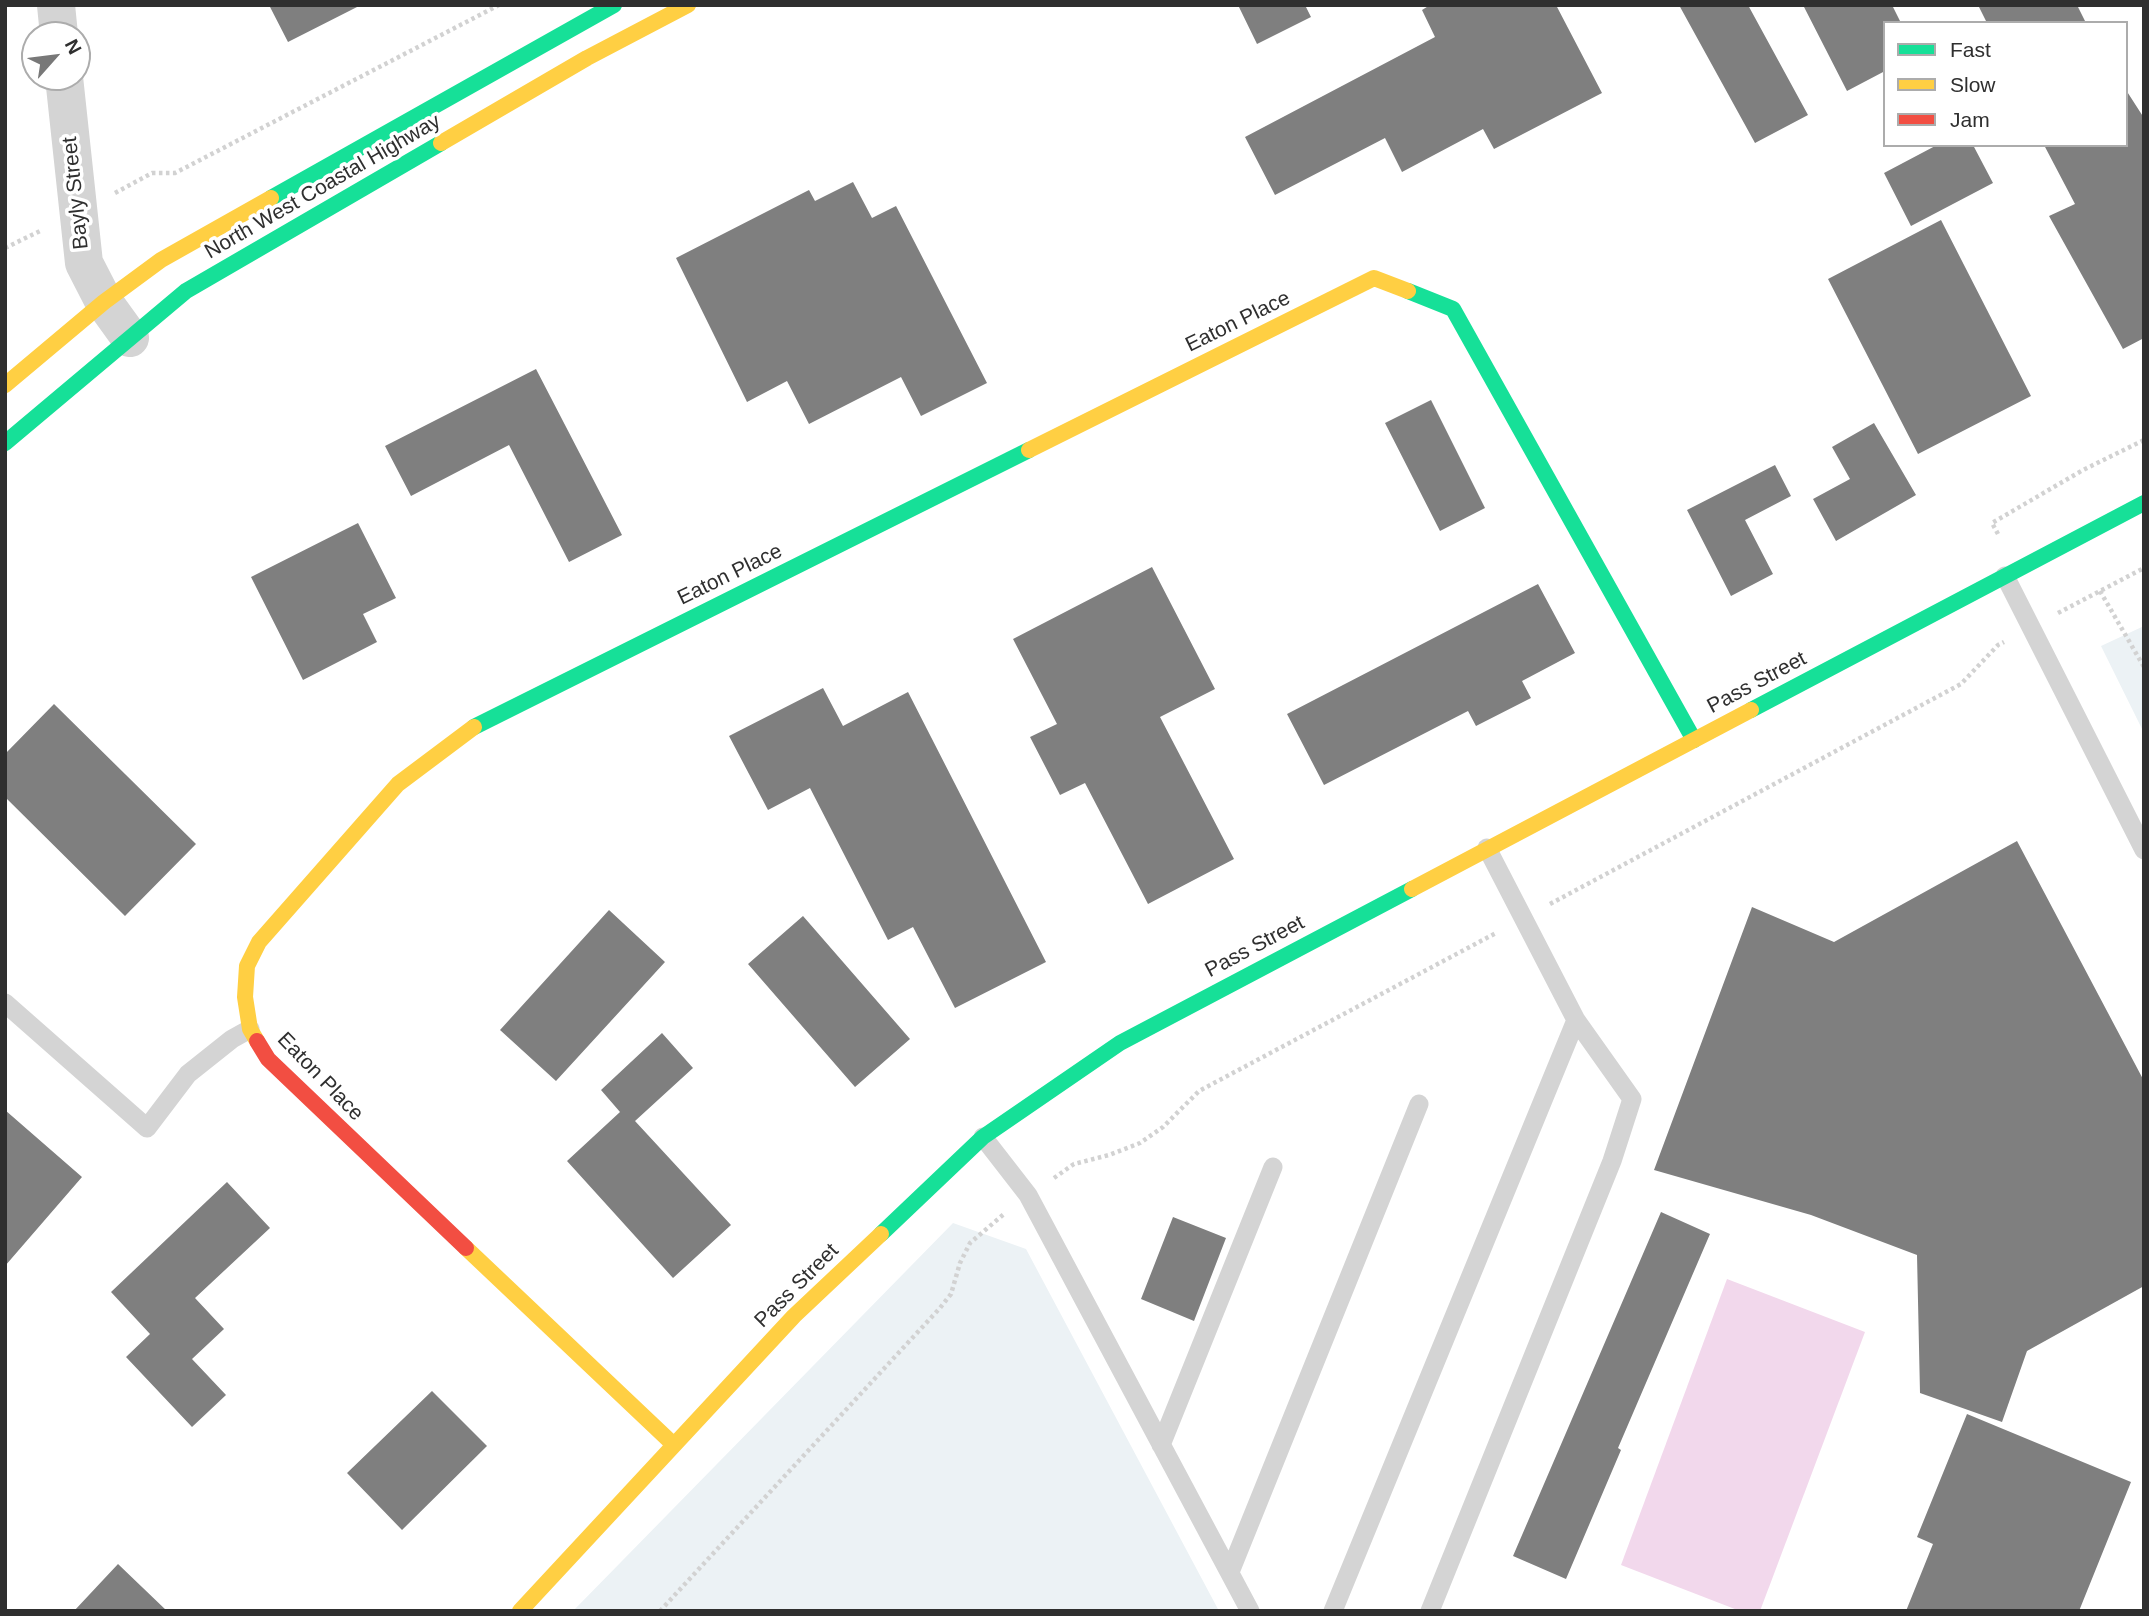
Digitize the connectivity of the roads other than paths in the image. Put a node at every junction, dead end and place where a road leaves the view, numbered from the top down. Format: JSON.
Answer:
{"nodes":[{"id":1,"x":614,"y":5,"type":"edge"},
{"id":2,"x":688,"y":5,"type":"edge"},
{"id":3,"x":66,"y":91,"type":"edge"},
{"id":4,"x":104,"y":302,"type":"junction"},
{"id":5,"x":130,"y":338,"type":"junction"},
{"id":6,"x":5,"y":385,"type":"edge"},
{"id":7,"x":5,"y":443,"type":"edge"},
{"id":8,"x":2144,"y":503,"type":"edge"},
{"id":9,"x":2005,"y":576,"type":"junction"},
{"id":10,"x":1694,"y":740,"type":"junction"},
{"id":11,"x":1488,"y":848,"type":"junction"},
{"id":12,"x":2144,"y":850,"type":"edge"},
{"id":13,"x":5,"y":1003,"type":"edge"},
{"id":14,"x":1576,"y":1020,"type":"junction"},
{"id":15,"x":250,"y":1029,"type":"junction"},
{"id":16,"x":1419,"y":1104,"type":"dead end"},
{"id":17,"x":983,"y":1138,"type":"junction"},
{"id":18,"x":1273,"y":1167,"type":"dead end"},
{"id":19,"x":674,"y":1445,"type":"junction"},
{"id":20,"x":1161,"y":1445,"type":"junction"},
{"id":21,"x":1230,"y":1572,"type":"junction"},
{"id":22,"x":520,"y":1611,"type":"edge"},
{"id":23,"x":1250,"y":1611,"type":"edge"},
{"id":24,"x":1333,"y":1611,"type":"edge"},
{"id":25,"x":1430,"y":1611,"type":"edge"}],
"edges":[{"from":1,"to":4,"type":"main road","name":"North West Coastal Highway"},
{"from":2,"to":5,"type":"main road","name":"North West Coastal Highway"},
{"from":3,"to":4,"type":"street","name":"Bayly Street"},
{"from":4,"to":5,"type":"street","name":"Bayly Street"},
{"from":4,"to":6,"type":"main road","name":"North West Coastal Highway"},
{"from":5,"to":7,"type":"main road","name":"North West Coastal Highway"},
{"from":8,"to":9,"type":"main road","name":"Pass Street"},
{"from":9,"to":10,"type":"main road","name":"Pass Street"},
{"from":9,"to":12,"type":"lane"},
{"from":10,"to":11,"type":"main road","name":"Pass Street"},
{"from":10,"to":15,"type":"main road","name":"Eaton Place"},
{"from":11,"to":14,"type":"lane"},
{"from":11,"to":17,"type":"main road","name":"Pass Street"},
{"from":13,"to":15,"type":"lane"},
{"from":14,"to":24,"type":"lane"},
{"from":14,"to":25,"type":"lane"},
{"from":15,"to":19,"type":"main road","name":"Eaton Place"},
{"from":16,"to":21,"type":"lane"},
{"from":17,"to":19,"type":"main road","name":"Pass Street"},
{"from":17,"to":20,"type":"lane"},
{"from":18,"to":20,"type":"lane"},
{"from":19,"to":22,"type":"main road","name":"Pass Street"},
{"from":20,"to":21,"type":"lane"},
{"from":21,"to":23,"type":"lane"}]}
